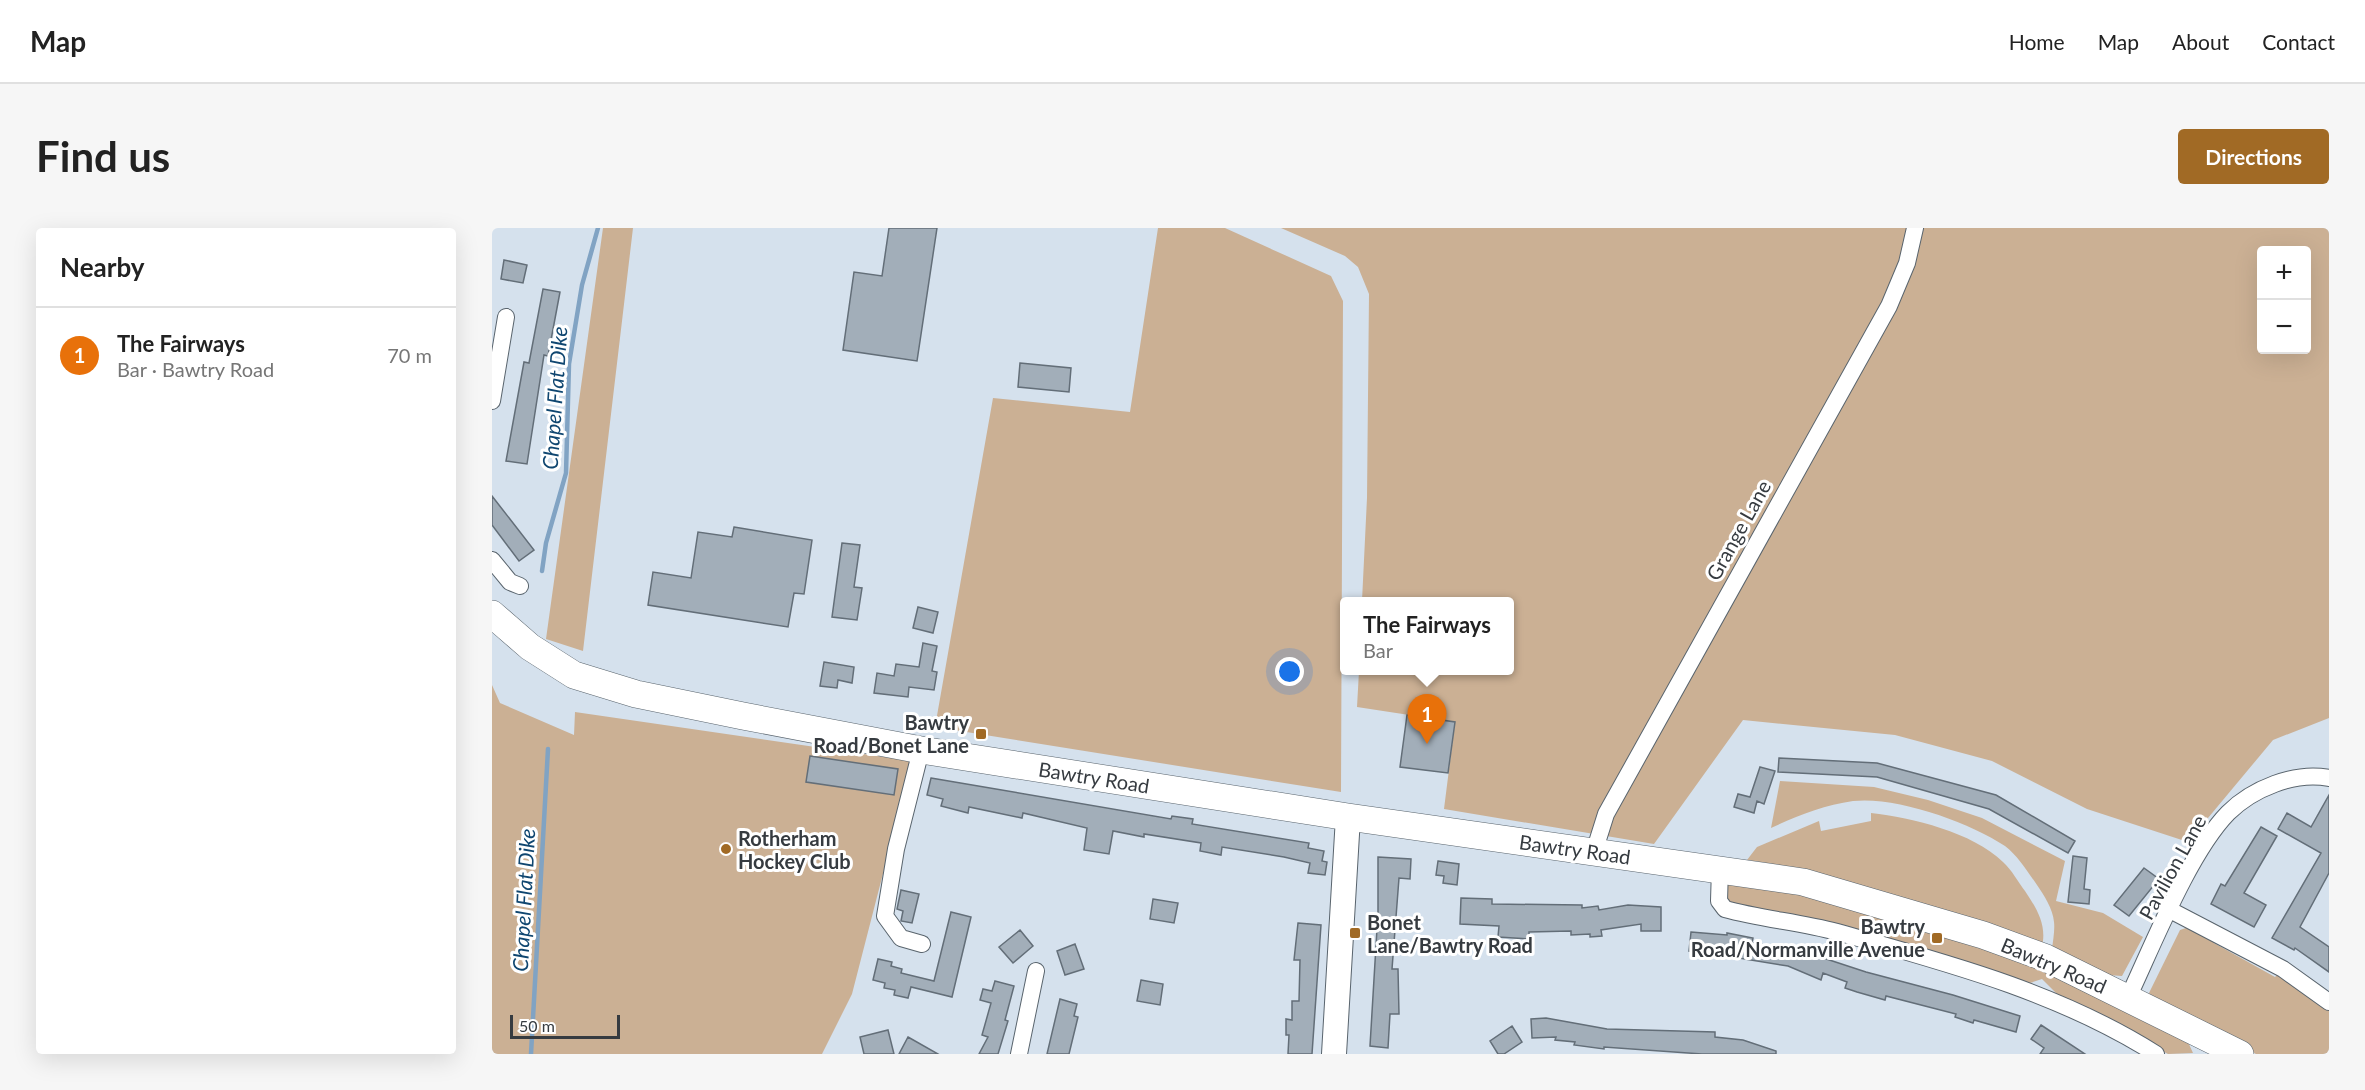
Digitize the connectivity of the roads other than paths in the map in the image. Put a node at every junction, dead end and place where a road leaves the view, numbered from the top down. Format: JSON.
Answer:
{"nodes":[{"id":1,"x":1916,"y":228,"type":"edge"},
{"id":2,"x":506,"y":317,"type":"dead end"},
{"id":3,"x":492,"y":401,"type":"edge"},
{"id":4,"x":492,"y":560,"type":"edge"},
{"id":5,"x":520,"y":586,"type":"dead end"},
{"id":6,"x":492,"y":614,"type":"edge"},
{"id":7,"x":921,"y":750,"type":"junction"},
{"id":8,"x":2329,"y":778,"type":"edge"},
{"id":9,"x":1348,"y":817,"type":"junction"},
{"id":10,"x":1594,"y":852,"type":"junction"},
{"id":11,"x":1720,"y":868,"type":"junction"},
{"id":12,"x":2170,"y":910,"type":"junction"},
{"id":13,"x":922,"y":944,"type":"dead end"},
{"id":14,"x":1036,"y":971,"type":"dead end"},
{"id":15,"x":2128,"y":998,"type":"junction"},
{"id":16,"x":2329,"y":1002,"type":"edge"},
{"id":17,"x":2210,"y":1047,"type":"edge"},
{"id":18,"x":1019,"y":1054,"type":"edge"},
{"id":19,"x":1334,"y":1054,"type":"edge"},
{"id":20,"x":2156,"y":1054,"type":"edge"},
{"id":21,"x":2240,"y":1054,"type":"edge"}],
"edges":[{"from":1,"to":10,"type":"street","name":"Grange Lane"},
{"from":2,"to":3,"type":"street"},
{"from":4,"to":5,"type":"street"},
{"from":6,"to":7,"type":"main road","name":"Bawtry Road"},
{"from":7,"to":9,"type":"main road","name":"Bawtry Road"},
{"from":7,"to":13,"type":"street"},
{"from":8,"to":12,"type":"street","name":"Pavilion Lane"},
{"from":9,"to":10,"type":"main road","name":"Bawtry Road"},
{"from":9,"to":19,"type":"main road"},
{"from":10,"to":11,"type":"main road","name":"Bawtry Road"},
{"from":11,"to":15,"type":"main road","name":"Bawtry Road"},
{"from":11,"to":20,"type":"street","name":"Bawtry Road"},
{"from":12,"to":15,"type":"street","name":"Pavilion Lane"},
{"from":12,"to":16,"type":"street"},
{"from":14,"to":18,"type":"street"},
{"from":15,"to":17,"type":"main road","name":"Bawtry Road"},
{"from":17,"to":21,"type":"main road","name":"Bawtry Road"}]}
